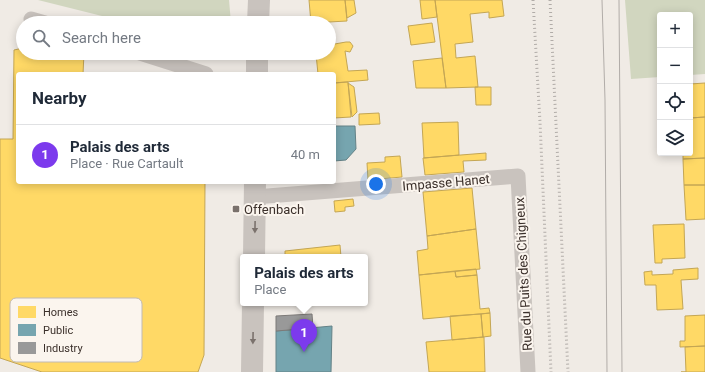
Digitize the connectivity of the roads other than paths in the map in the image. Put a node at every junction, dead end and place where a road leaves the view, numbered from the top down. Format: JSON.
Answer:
{"nodes":[{"id":1,"x":259,"y":0,"type":"edge"},
{"id":2,"x":258,"y":16,"type":"edge"},
{"id":3,"x":162,"y":60,"type":"edge"},
{"id":4,"x":257,"y":60,"type":"edge"},
{"id":5,"x":200,"y":72,"type":"edge"},
{"id":6,"x":257,"y":72,"type":"edge"},
{"id":7,"x":518,"y":176,"type":"joint"},
{"id":8,"x":255,"y":190,"type":"edge"},
{"id":9,"x":254,"y":254,"type":"edge"},
{"id":10,"x":253,"y":306,"type":"edge"},
{"id":11,"x":252,"y":372,"type":"edge"},
{"id":12,"x":528,"y":372,"type":"edge"}],
"edges":[{"from":1,"to":2,"type":"street"},
{"from":3,"to":5,"type":"lane"},
{"from":4,"to":6,"type":"street"},
{"from":7,"to":8,"type":"lane","name":"Impasse Hanet"},
{"from":7,"to":12,"type":"lane","name":"Rue du Puits des Chigneux"},
{"from":8,"to":9,"type":"street","one_way":true},
{"from":10,"to":11,"type":"street","one_way":true}]}
